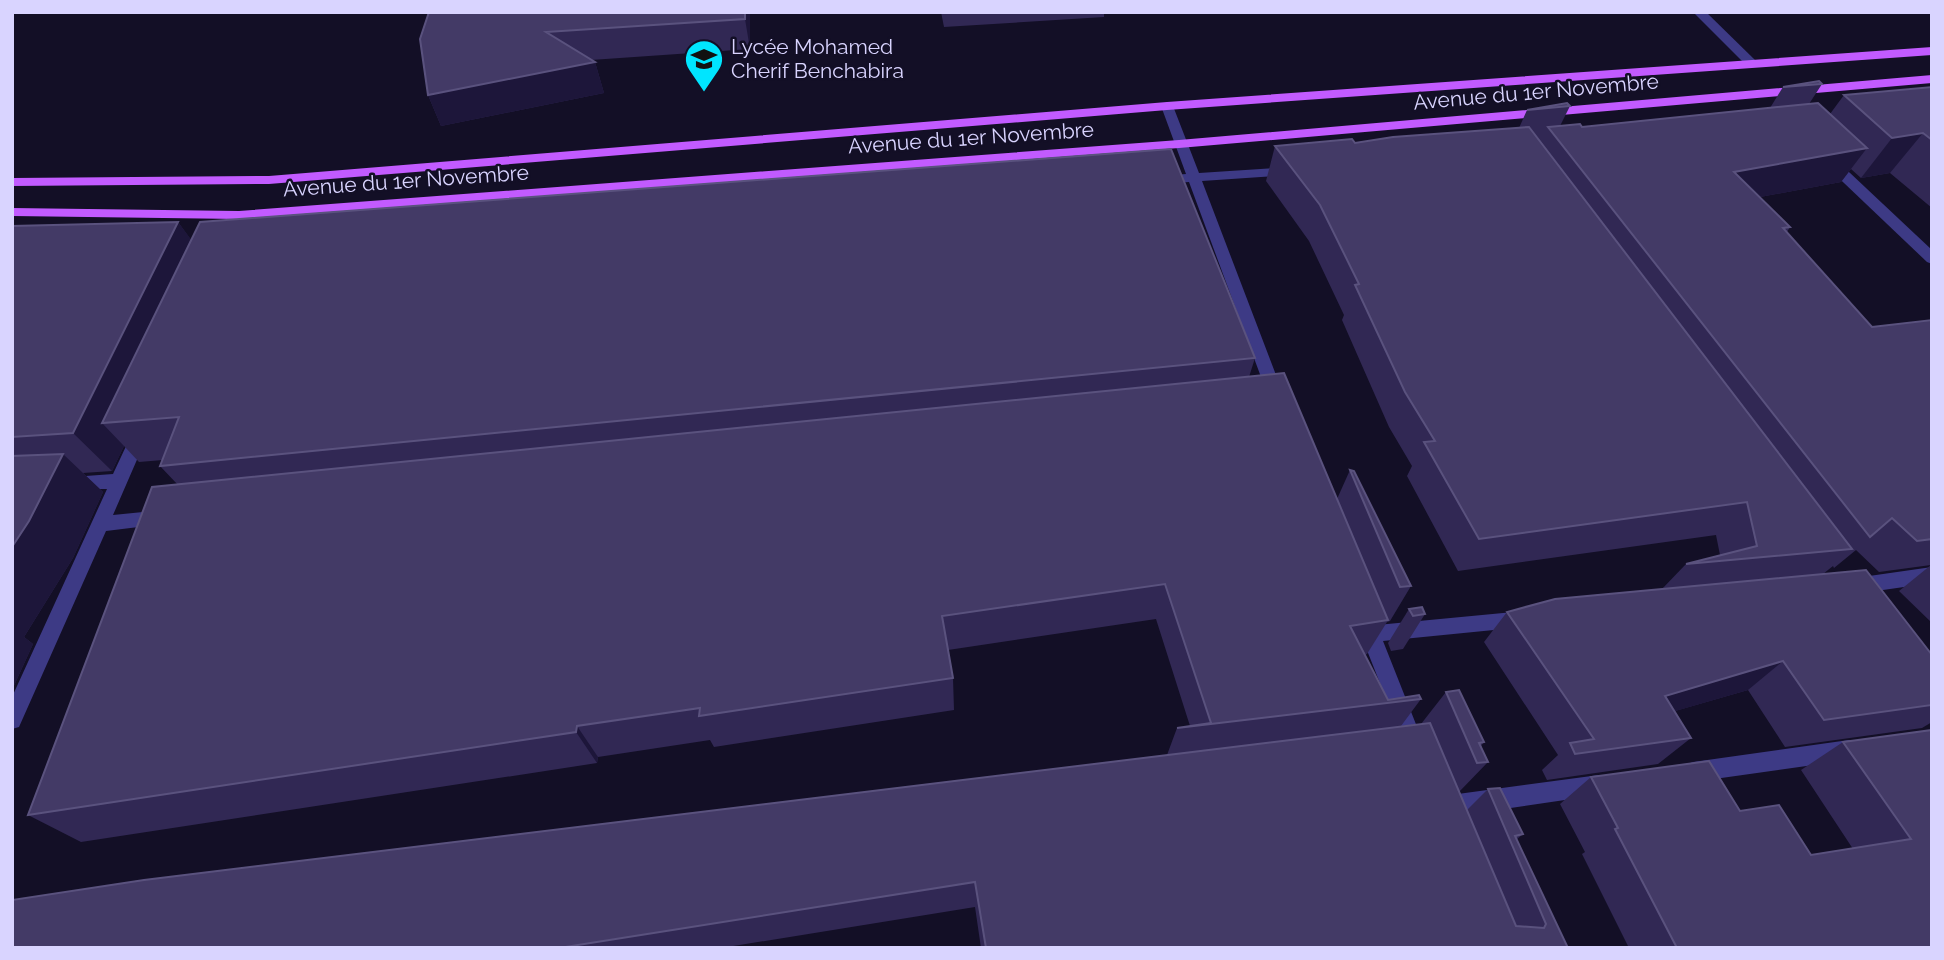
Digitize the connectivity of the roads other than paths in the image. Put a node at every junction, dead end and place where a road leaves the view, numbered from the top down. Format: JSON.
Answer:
{"nodes":[{"id":1,"x":1699,"y":12,"type":"edge"},
{"id":2,"x":1932,"y":51,"type":"edge"},
{"id":3,"x":1751,"y":64,"type":"junction"},
{"id":4,"x":1932,"y":79,"type":"edge"},
{"id":5,"x":1167,"y":106,"type":"junction"},
{"id":6,"x":1179,"y":144,"type":"junction"},
{"id":7,"x":1817,"y":149,"type":"edge"},
{"id":8,"x":1302,"y":171,"type":"edge"},
{"id":9,"x":1194,"y":178,"type":"junction"},
{"id":10,"x":1153,"y":181,"type":"edge"},
{"id":11,"x":12,"y":182,"type":"edge"},
{"id":12,"x":12,"y":212,"type":"edge"},
{"id":13,"x":239,"y":215,"type":"junction"},
{"id":14,"x":229,"y":234,"type":"edge"},
{"id":15,"x":1929,"y":254,"type":"edge"},
{"id":16,"x":1276,"y":408,"type":"edge"},
{"id":17,"x":147,"y":418,"type":"edge"},
{"id":18,"x":119,"y":481,"type":"junction"},
{"id":19,"x":52,"y":485,"type":"edge"},
{"id":20,"x":183,"y":515,"type":"edge"},
{"id":21,"x":100,"y":524,"type":"junction"},
{"id":22,"x":1932,"y":575,"type":"edge"},
{"id":23,"x":1845,"y":600,"type":"edge"},
{"id":24,"x":1360,"y":608,"type":"edge"},
{"id":25,"x":1549,"y":616,"type":"edge"},
{"id":26,"x":1371,"y":634,"type":"junction"},
{"id":27,"x":12,"y":720,"type":"edge"},
{"id":28,"x":1412,"y":741,"type":"junction"},
{"id":29,"x":1385,"y":745,"type":"edge"},
{"id":30,"x":1863,"y":748,"type":"edge"},
{"id":31,"x":1422,"y":764,"type":"edge"},
{"id":32,"x":1672,"y":775,"type":"edge"},
{"id":33,"x":1618,"y":783,"type":"edge"},
{"id":34,"x":1431,"y":786,"type":"edge"}],
"edges":[{"from":1,"to":3,"type":"street"},
{"from":2,"to":3,"type":"main road","name":"Avenue du 1er Novembre"},
{"from":3,"to":5,"type":"main road","name":"Avenue du 1er Novembre"},
{"from":4,"to":6,"type":"main road","name":"Avenue du 1er Novembre"},
{"from":5,"to":6,"type":"street"},
{"from":5,"to":11,"type":"main road","name":"Avenue du 1er Novembre"},
{"from":6,"to":9,"type":"street"},
{"from":6,"to":13,"type":"main road","name":"Avenue du 1er Novembre"},
{"from":7,"to":15,"type":"street"},
{"from":8,"to":9,"type":"street"},
{"from":9,"to":10,"type":"street"},
{"from":9,"to":16,"type":"street"},
{"from":12,"to":13,"type":"main road","name":"Avenue du 1er Novembre"},
{"from":13,"to":14,"type":"street"},
{"from":17,"to":18,"type":"street"},
{"from":18,"to":19,"type":"street"},
{"from":18,"to":21,"type":"street"},
{"from":20,"to":21,"type":"street"},
{"from":21,"to":27,"type":"street"},
{"from":22,"to":23,"type":"street"},
{"from":24,"to":26,"type":"street"},
{"from":25,"to":26,"type":"street"},
{"from":26,"to":28,"type":"street"},
{"from":28,"to":29,"type":"street"},
{"from":28,"to":31,"type":"street"},
{"from":30,"to":32,"type":"street"},
{"from":33,"to":34,"type":"street"}]}
